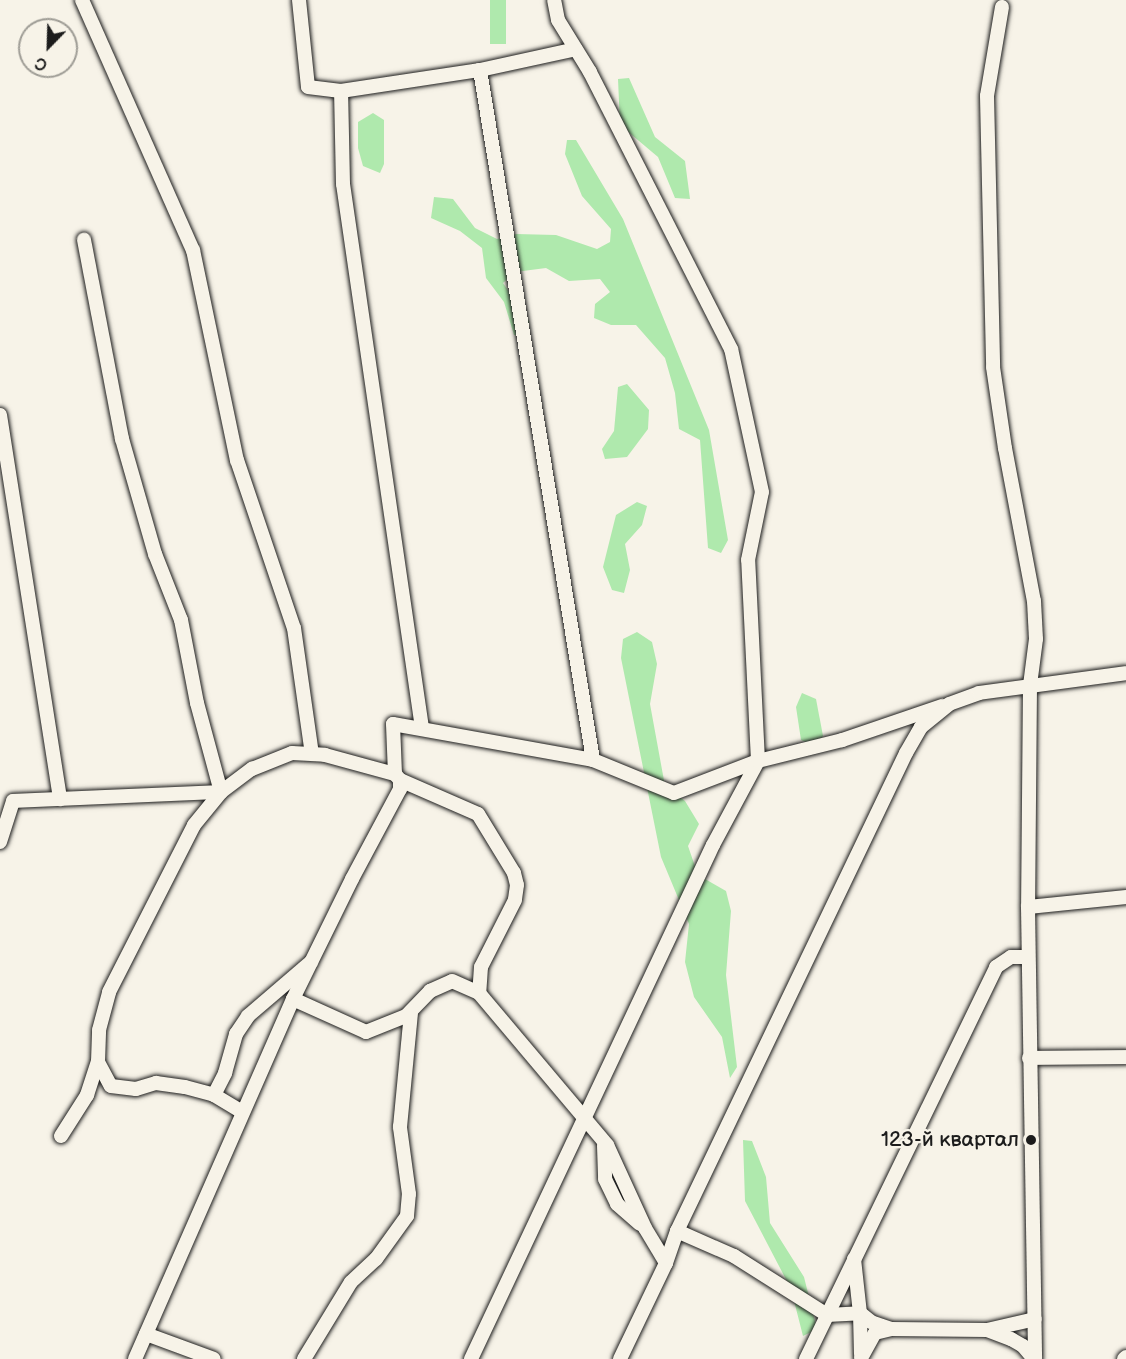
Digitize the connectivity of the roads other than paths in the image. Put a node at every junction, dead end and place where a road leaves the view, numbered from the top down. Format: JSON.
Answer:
{"nodes":[{"id":1,"x":82,"y":0,"type":"edge"},
{"id":2,"x":299,"y":0,"type":"edge"},
{"id":3,"x":554,"y":0,"type":"edge"},
{"id":4,"x":1002,"y":7,"type":"dead end"},
{"id":5,"x":576,"y":49,"type":"junction"},
{"id":6,"x":480,"y":70,"type":"junction"},
{"id":7,"x":341,"y":91,"type":"junction"},
{"id":8,"x":84,"y":240,"type":"dead end"},
{"id":9,"x":0,"y":415,"type":"edge"},
{"id":10,"x":1126,"y":674,"type":"edge"},
{"id":11,"x":1030,"y":685,"type":"junction"},
{"id":12,"x":949,"y":704,"type":"junction"},
{"id":13,"x":422,"y":728,"type":"junction"},
{"id":14,"x":312,"y":754,"type":"junction"},
{"id":15,"x":593,"y":760,"type":"junction"},
{"id":16,"x":758,"y":761,"type":"junction"},
{"id":17,"x":397,"y":777,"type":"junction"},
{"id":18,"x":220,"y":792,"type":"junction"},
{"id":19,"x":60,"y":799,"type":"junction"},
{"id":20,"x":0,"y":842,"type":"edge"},
{"id":21,"x":1126,"y":897,"type":"edge"},
{"id":22,"x":1028,"y":907,"type":"junction"},
{"id":23,"x":1028,"y":957,"type":"junction"},
{"id":24,"x":315,"y":958,"type":"junction"},
{"id":25,"x":282,"y":985,"type":"junction"},
{"id":26,"x":479,"y":993,"type":"junction"},
{"id":27,"x":293,"y":999,"type":"junction"},
{"id":28,"x":411,"y":1012,"type":"junction"},
{"id":29,"x":286,"y":1015,"type":"junction"},
{"id":30,"x":1126,"y":1057,"type":"edge"},
{"id":31,"x":1029,"y":1058,"type":"junction"},
{"id":32,"x":98,"y":1062,"type":"junction"},
{"id":33,"x":111,"y":1086,"type":"junction"},
{"id":34,"x":87,"y":1095,"type":"junction"},
{"id":35,"x":214,"y":1095,"type":"junction"},
{"id":36,"x":242,"y":1112,"type":"junction"},
{"id":37,"x":585,"y":1118,"type":"junction"},
{"id":38,"x":61,"y":1136,"type":"dead end"},
{"id":39,"x":677,"y":1231,"type":"junction"},
{"id":40,"x":854,"y":1259,"type":"junction"},
{"id":41,"x":666,"y":1263,"type":"junction"},
{"id":42,"x":860,"y":1312,"type":"junction"},
{"id":43,"x":827,"y":1315,"type":"junction"},
{"id":44,"x":1035,"y":1319,"type":"junction"},
{"id":45,"x":891,"y":1329,"type":"junction"},
{"id":46,"x":987,"y":1330,"type":"junction"},
{"id":47,"x":146,"y":1334,"type":"junction"},
{"id":48,"x":861,"y":1358,"type":"edge"},
{"id":49,"x":135,"y":1359,"type":"edge"},
{"id":50,"x":214,"y":1359,"type":"edge"},
{"id":51,"x":304,"y":1359,"type":"edge"},
{"id":52,"x":471,"y":1359,"type":"edge"},
{"id":53,"x":620,"y":1359,"type":"edge"},
{"id":54,"x":806,"y":1359,"type":"edge"},
{"id":55,"x":1035,"y":1359,"type":"edge"}],
"edges":[{"from":1,"to":14,"type":"street"},
{"from":2,"to":7,"type":"street"},
{"from":3,"to":5,"type":"street"},
{"from":4,"to":11,"type":"street"},
{"from":5,"to":6,"type":"street"},
{"from":5,"to":16,"type":"street"},
{"from":6,"to":7,"type":"street"},
{"from":6,"to":15,"type":"street"},
{"from":7,"to":13,"type":"street"},
{"from":8,"to":18,"type":"street"},
{"from":9,"to":19,"type":"street"},
{"from":10,"to":11,"type":"street"},
{"from":11,"to":12,"type":"street"},
{"from":11,"to":22,"type":"street"},
{"from":12,"to":16,"type":"street"},
{"from":12,"to":39,"type":"street"},
{"from":13,"to":15,"type":"street"},
{"from":13,"to":17,"type":"street"},
{"from":14,"to":17,"type":"street"},
{"from":14,"to":18,"type":"street"},
{"from":15,"to":16,"type":"street"},
{"from":16,"to":37,"type":"street"},
{"from":17,"to":24,"type":"street"},
{"from":17,"to":26,"type":"street"},
{"from":18,"to":19,"type":"street"},
{"from":18,"to":32,"type":"street"},
{"from":19,"to":20,"type":"street"},
{"from":21,"to":22,"type":"street"},
{"from":22,"to":23,"type":"street"},
{"from":23,"to":31,"type":"street"},
{"from":23,"to":40,"type":"street"},
{"from":24,"to":25,"type":"street"},
{"from":24,"to":27,"type":"street"},
{"from":25,"to":29,"type":"street"},
{"from":25,"to":35,"type":"street"},
{"from":26,"to":28,"type":"street"},
{"from":26,"to":37,"type":"street"},
{"from":27,"to":28,"type":"street"},
{"from":27,"to":29,"type":"street"},
{"from":28,"to":51,"type":"street"},
{"from":29,"to":36,"type":"street"},
{"from":30,"to":31,"type":"street"},
{"from":31,"to":44,"type":"street"},
{"from":32,"to":33,"type":"street"},
{"from":32,"to":34,"type":"street"},
{"from":33,"to":34,"type":"street"},
{"from":33,"to":35,"type":"street"},
{"from":34,"to":38,"type":"street"},
{"from":35,"to":36,"type":"street"},
{"from":36,"to":47,"type":"street"},
{"from":37,"to":41,"type":"street"},
{"from":37,"to":52,"type":"street"},
{"from":39,"to":41,"type":"street"},
{"from":39,"to":43,"type":"street"},
{"from":40,"to":42,"type":"street"},
{"from":40,"to":43,"type":"street"},
{"from":41,"to":53,"type":"street"},
{"from":42,"to":43,"type":"street"},
{"from":42,"to":45,"type":"street"},
{"from":42,"to":48,"type":"street"},
{"from":43,"to":54,"type":"street"},
{"from":44,"to":46,"type":"street"},
{"from":44,"to":55,"type":"street"},
{"from":45,"to":46,"type":"street"},
{"from":45,"to":48,"type":"street"},
{"from":46,"to":55,"type":"street"},
{"from":47,"to":49,"type":"street"},
{"from":47,"to":50,"type":"street"}]}
